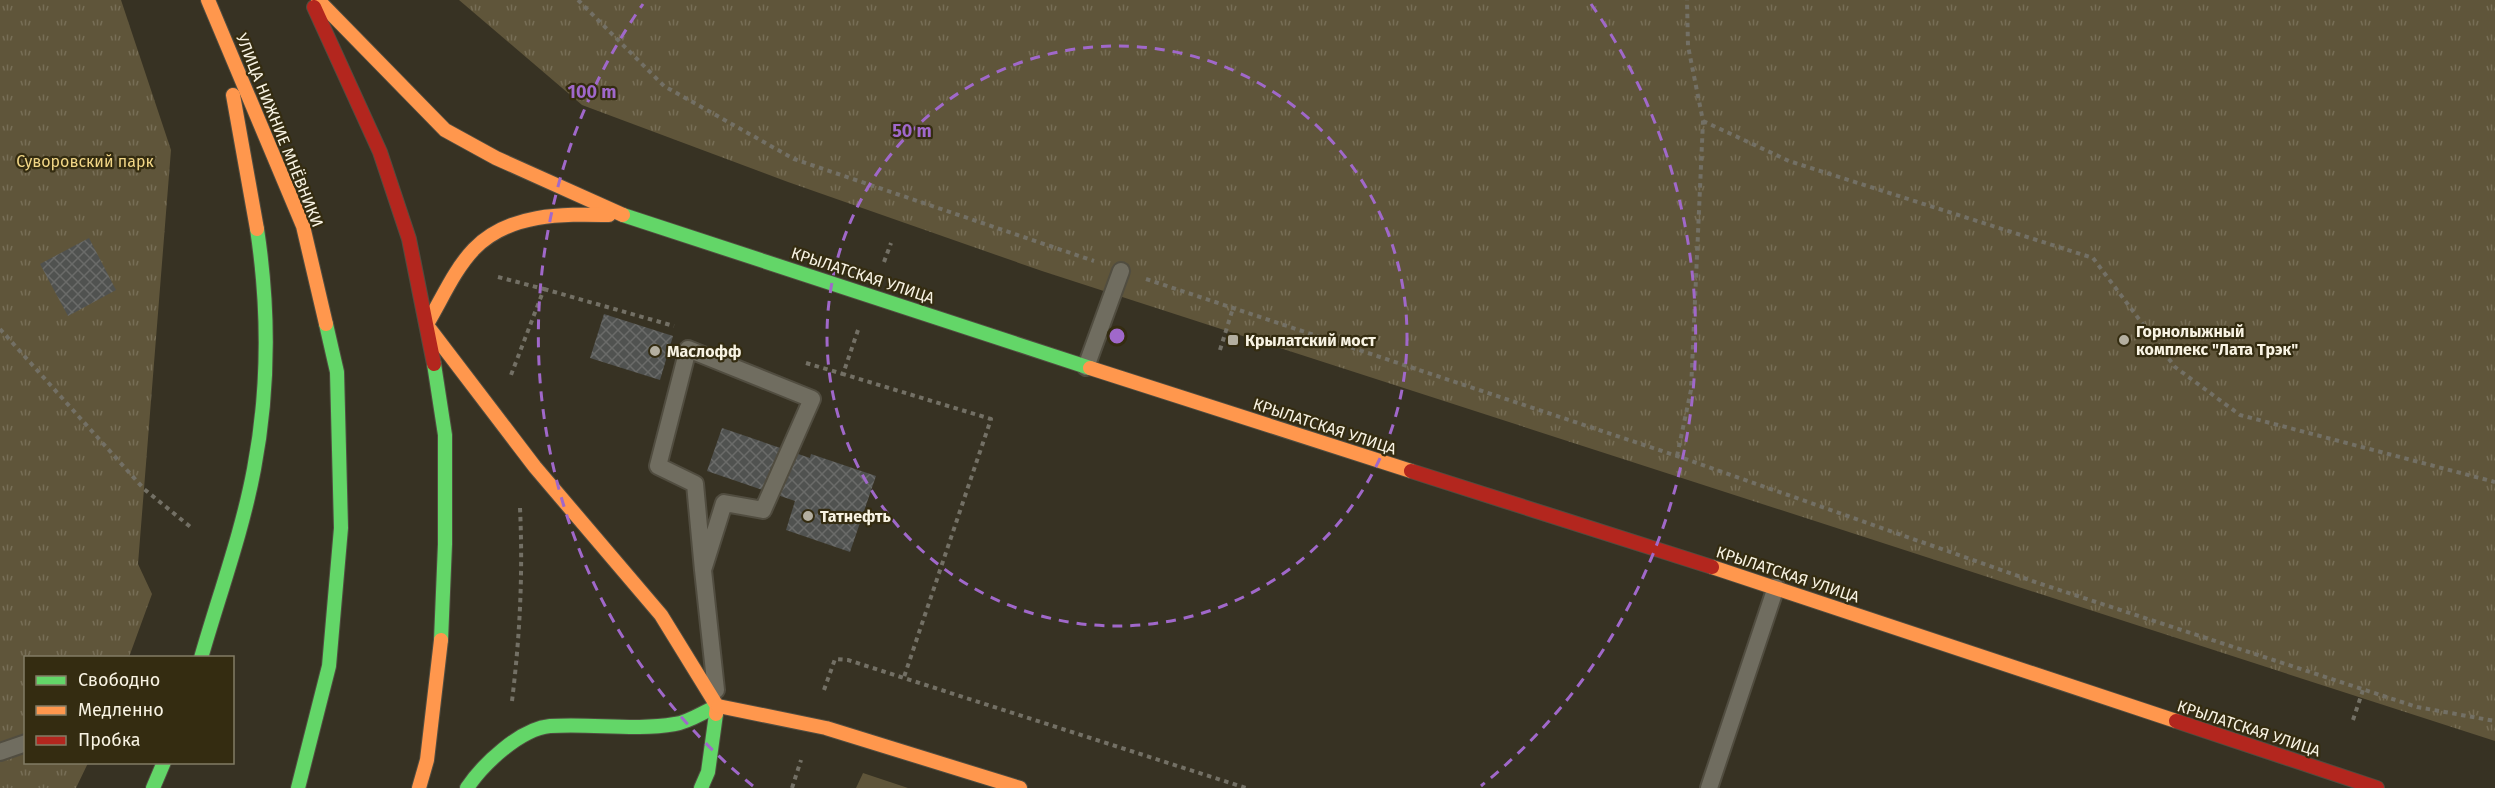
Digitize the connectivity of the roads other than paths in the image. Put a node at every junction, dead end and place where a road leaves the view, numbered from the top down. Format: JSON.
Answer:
{"nodes":[{"id":1,"x":208,"y":0,"type":"edge"},
{"id":2,"x":311,"y":0,"type":"edge"},
{"id":3,"x":318,"y":0,"type":"edge"},
{"id":4,"x":216,"y":17,"type":"junction"},
{"id":5,"x":624,"y":215,"type":"junction"},
{"id":6,"x":1121,"y":271,"type":"road end"},
{"id":7,"x":427,"y":324,"type":"junction"},
{"id":8,"x":1086,"y":367,"type":"junction"},
{"id":9,"x":704,"y":570,"type":"junction"},
{"id":10,"x":1776,"y":587,"type":"junction"},
{"id":11,"x":201,"y":656,"type":"edge"},
{"id":12,"x":717,"y":706,"type":"junction"},
{"id":13,"x":24,"y":744,"type":"edge"},
{"id":14,"x":0,"y":752,"type":"edge"},
{"id":15,"x":163,"y":764,"type":"edge"},
{"id":16,"x":153,"y":788,"type":"edge"},
{"id":17,"x":298,"y":788,"type":"edge"},
{"id":18,"x":419,"y":788,"type":"edge"},
{"id":19,"x":467,"y":788,"type":"edge"},
{"id":20,"x":701,"y":788,"type":"edge"},
{"id":21,"x":1020,"y":788,"type":"edge"},
{"id":22,"x":1709,"y":788,"type":"edge"},
{"id":23,"x":2377,"y":788,"type":"edge"}],
"edges":[{"from":1,"to":4,"type":"main road"},
{"from":2,"to":7,"type":"main road"},
{"from":3,"to":5,"type":"main road","name":"КРЫЛАТСКАЯ УЛИЦА"},
{"from":4,"to":11,"type":"main road"},
{"from":4,"to":17,"type":"main road","name":"УЛИЦА НИЖНИЕ МНЁВНИКИ"},
{"from":5,"to":7,"type":"main road"},
{"from":5,"to":8,"type":"main road","name":"КРЫЛАТСКАЯ УЛИЦА"},
{"from":6,"to":8,"type":"lane"},
{"from":7,"to":12,"type":"main road"},
{"from":7,"to":18,"type":"main road"},
{"from":8,"to":10,"type":"main road","name":"КРЫЛАТСКАЯ УЛИЦА"},
{"from":9,"to":9,"type":"lane"},
{"from":9,"to":12,"type":"lane"},
{"from":10,"to":22,"type":"lane"},
{"from":10,"to":23,"type":"main road","name":"КРЫЛАТСКАЯ УЛИЦА"},
{"from":12,"to":19,"type":"main road"},
{"from":12,"to":20,"type":"main road"},
{"from":12,"to":21,"type":"main road"},
{"from":13,"to":14,"type":"lane"},
{"from":15,"to":16,"type":"main road"}]}
